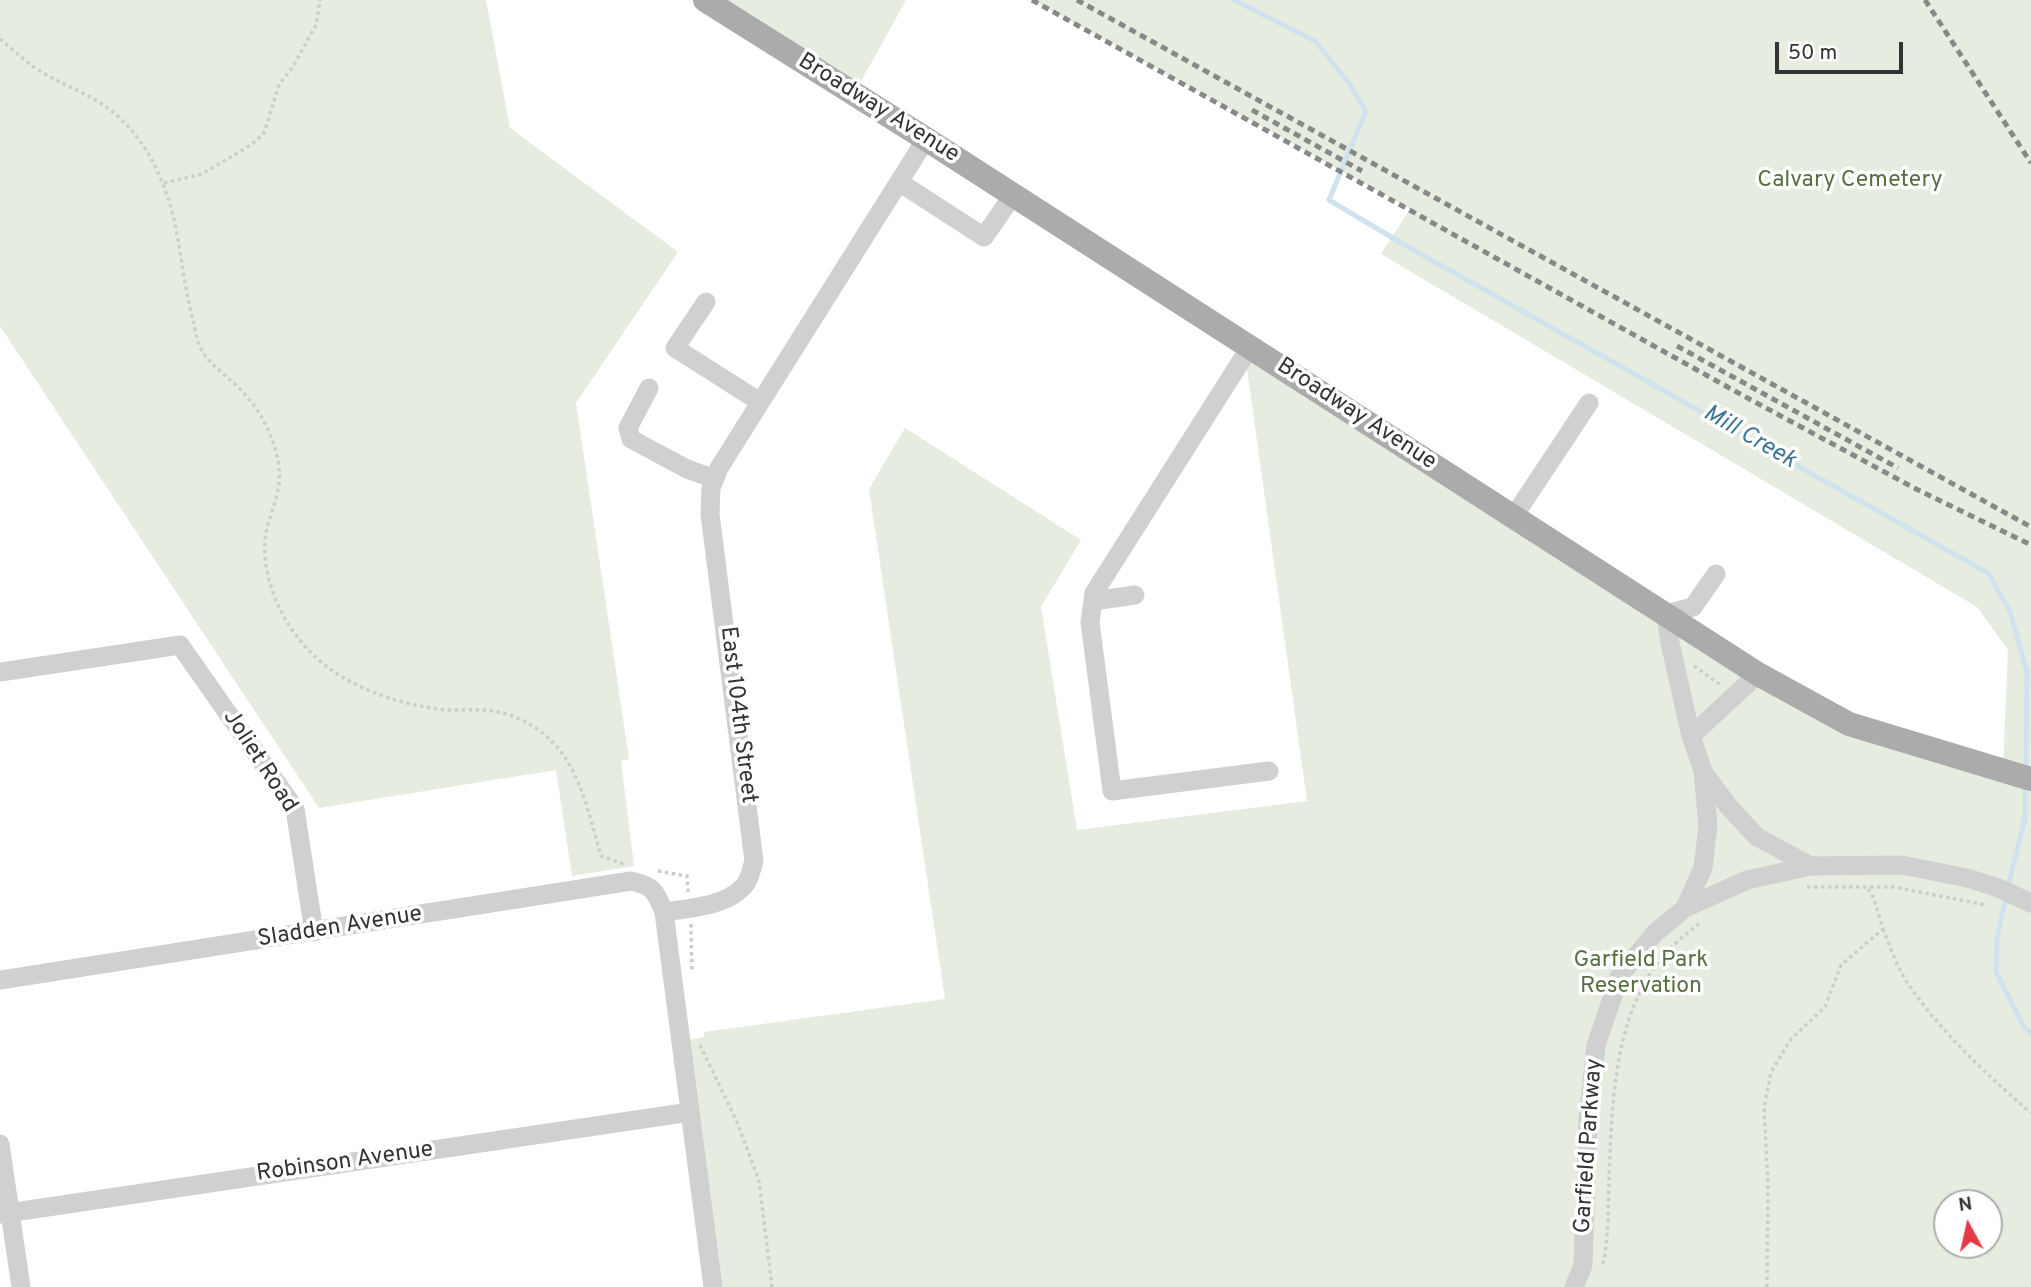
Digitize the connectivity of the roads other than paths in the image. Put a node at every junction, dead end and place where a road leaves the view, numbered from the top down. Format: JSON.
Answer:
{"nodes":[{"id":1,"x":705,"y":0,"type":"edge"},
{"id":2,"x":926,"y":139,"type":"junction"},
{"id":3,"x":899,"y":182,"type":"junction"},
{"id":4,"x":1013,"y":195,"type":"junction"},
{"id":5,"x":706,"y":302,"type":"dead end"},
{"id":6,"x":1250,"y":347,"type":"junction"},
{"id":7,"x":649,"y":388,"type":"dead end"},
{"id":8,"x":760,"y":402,"type":"junction"},
{"id":9,"x":1589,"y":402,"type":"dead end"},
{"id":10,"x":715,"y":479,"type":"junction"},
{"id":11,"x":1514,"y":516,"type":"junction"},
{"id":12,"x":1716,"y":574,"type":"dead end"},
{"id":13,"x":1135,"y":595,"type":"dead end"},
{"id":14,"x":1093,"y":601,"type":"junction"},
{"id":15,"x":1666,"y":614,"type":"junction"},
{"id":16,"x":0,"y":672,"type":"edge"},
{"id":17,"x":1758,"y":674,"type":"junction"},
{"id":18,"x":1691,"y":736,"type":"junction"},
{"id":19,"x":1269,"y":771,"type":"dead end"},
{"id":20,"x":1703,"y":771,"type":"junction"},
{"id":21,"x":2031,"y":779,"type":"edge"},
{"id":22,"x":1811,"y":866,"type":"junction"},
{"id":23,"x":2026,"y":900,"type":"edge"},
{"id":24,"x":1685,"y":908,"type":"junction"},
{"id":25,"x":664,"y":912,"type":"junction"},
{"id":26,"x":314,"y":932,"type":"junction"},
{"id":27,"x":0,"y":980,"type":"edge"},
{"id":28,"x":690,"y":1112,"type":"junction"},
{"id":29,"x":0,"y":1144,"type":"edge"},
{"id":30,"x":5,"y":1213,"type":"edge"},
{"id":31,"x":21,"y":1287,"type":"edge"},
{"id":32,"x":713,"y":1287,"type":"edge"},
{"id":33,"x":1574,"y":1287,"type":"edge"}],
"edges":[{"from":1,"to":2,"type":"main road","name":"Broadway Avenue"},
{"from":2,"to":3,"type":"street","name":"East 104th Street"},
{"from":2,"to":4,"type":"main road","name":"Broadway Avenue"},
{"from":3,"to":4,"type":"street"},
{"from":3,"to":8,"type":"street","name":"East 104th Street"},
{"from":4,"to":6,"type":"main road","name":"Broadway Avenue"},
{"from":5,"to":8,"type":"street"},
{"from":6,"to":11,"type":"main road","name":"Broadway Avenue"},
{"from":6,"to":14,"type":"street"},
{"from":7,"to":10,"type":"street"},
{"from":8,"to":10,"type":"street","name":"East 104th Street"},
{"from":9,"to":11,"type":"street"},
{"from":10,"to":25,"type":"street","name":"East 104th Street"},
{"from":11,"to":15,"type":"main road","name":"Broadway Avenue"},
{"from":12,"to":15,"type":"street"},
{"from":13,"to":14,"type":"street"},
{"from":14,"to":19,"type":"street"},
{"from":15,"to":17,"type":"main road","name":"Broadway Avenue"},
{"from":15,"to":18,"type":"street","name":"Garfield Parkway"},
{"from":16,"to":26,"type":"street","name":"Joliet Road"},
{"from":17,"to":18,"type":"street"},
{"from":17,"to":21,"type":"main road","name":"Broadway Avenue"},
{"from":18,"to":20,"type":"street","name":"Garfield Parkway"},
{"from":20,"to":22,"type":"street","name":"Garfield Parkway"},
{"from":20,"to":24,"type":"street","name":"Garfield Parkway"},
{"from":22,"to":23,"type":"street","name":"Garfield Parkway"},
{"from":22,"to":24,"type":"street","name":"Garfield Parkway"},
{"from":24,"to":33,"type":"street","name":"Garfield Parkway"},
{"from":25,"to":26,"type":"street","name":"Sladden Avenue"},
{"from":25,"to":28,"type":"street"},
{"from":26,"to":27,"type":"street","name":"Sladden Avenue"},
{"from":28,"to":30,"type":"street","name":"Robinson Avenue"},
{"from":28,"to":32,"type":"street"},
{"from":29,"to":30,"type":"street"},
{"from":30,"to":31,"type":"street"}]}
